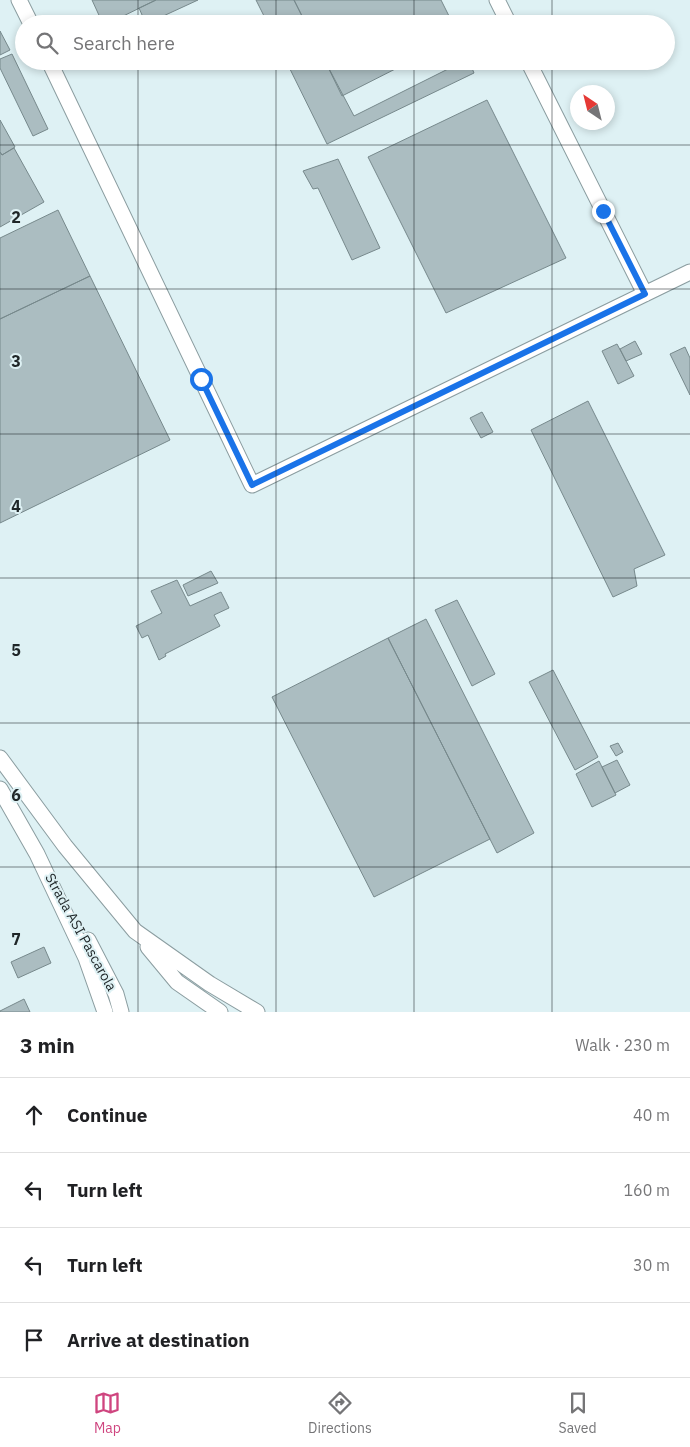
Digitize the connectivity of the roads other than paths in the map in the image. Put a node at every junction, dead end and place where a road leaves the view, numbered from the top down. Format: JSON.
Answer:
{"nodes":[{"id":1,"x":19,"y":0,"type":"edge"},
{"id":2,"x":497,"y":0,"type":"edge"},
{"id":3,"x":26,"y":15,"type":"edge"},
{"id":4,"x":504,"y":15,"type":"edge"},
{"id":5,"x":53,"y":70,"type":"edge"},
{"id":6,"x":533,"y":70,"type":"edge"},
{"id":7,"x":690,"y":272,"type":"edge"},
{"id":8,"x":645,"y":294,"type":"junction"},
{"id":9,"x":0,"y":758,"type":"edge"},
{"id":10,"x":0,"y":789,"type":"edge"},
{"id":11,"x":37,"y":854,"type":"junction"},
{"id":12,"x":135,"y":931,"type":"junction"},
{"id":13,"x":105,"y":1012,"type":"edge"},
{"id":14,"x":121,"y":1012,"type":"edge"},
{"id":15,"x":220,"y":1012,"type":"edge"},
{"id":16,"x":257,"y":1012,"type":"edge"}],
"edges":[{"from":1,"to":3,"type":"street"},
{"from":2,"to":4,"type":"street"},
{"from":5,"to":8,"type":"street"},
{"from":6,"to":8,"type":"street"},
{"from":7,"to":8,"type":"street"},
{"from":9,"to":12,"type":"street"},
{"from":10,"to":11,"type":"street"},
{"from":11,"to":13,"type":"street"},
{"from":11,"to":14,"type":"street","name":"Strada ASI Pascarola"},
{"from":12,"to":15,"type":"street"},
{"from":12,"to":16,"type":"street"}]}
